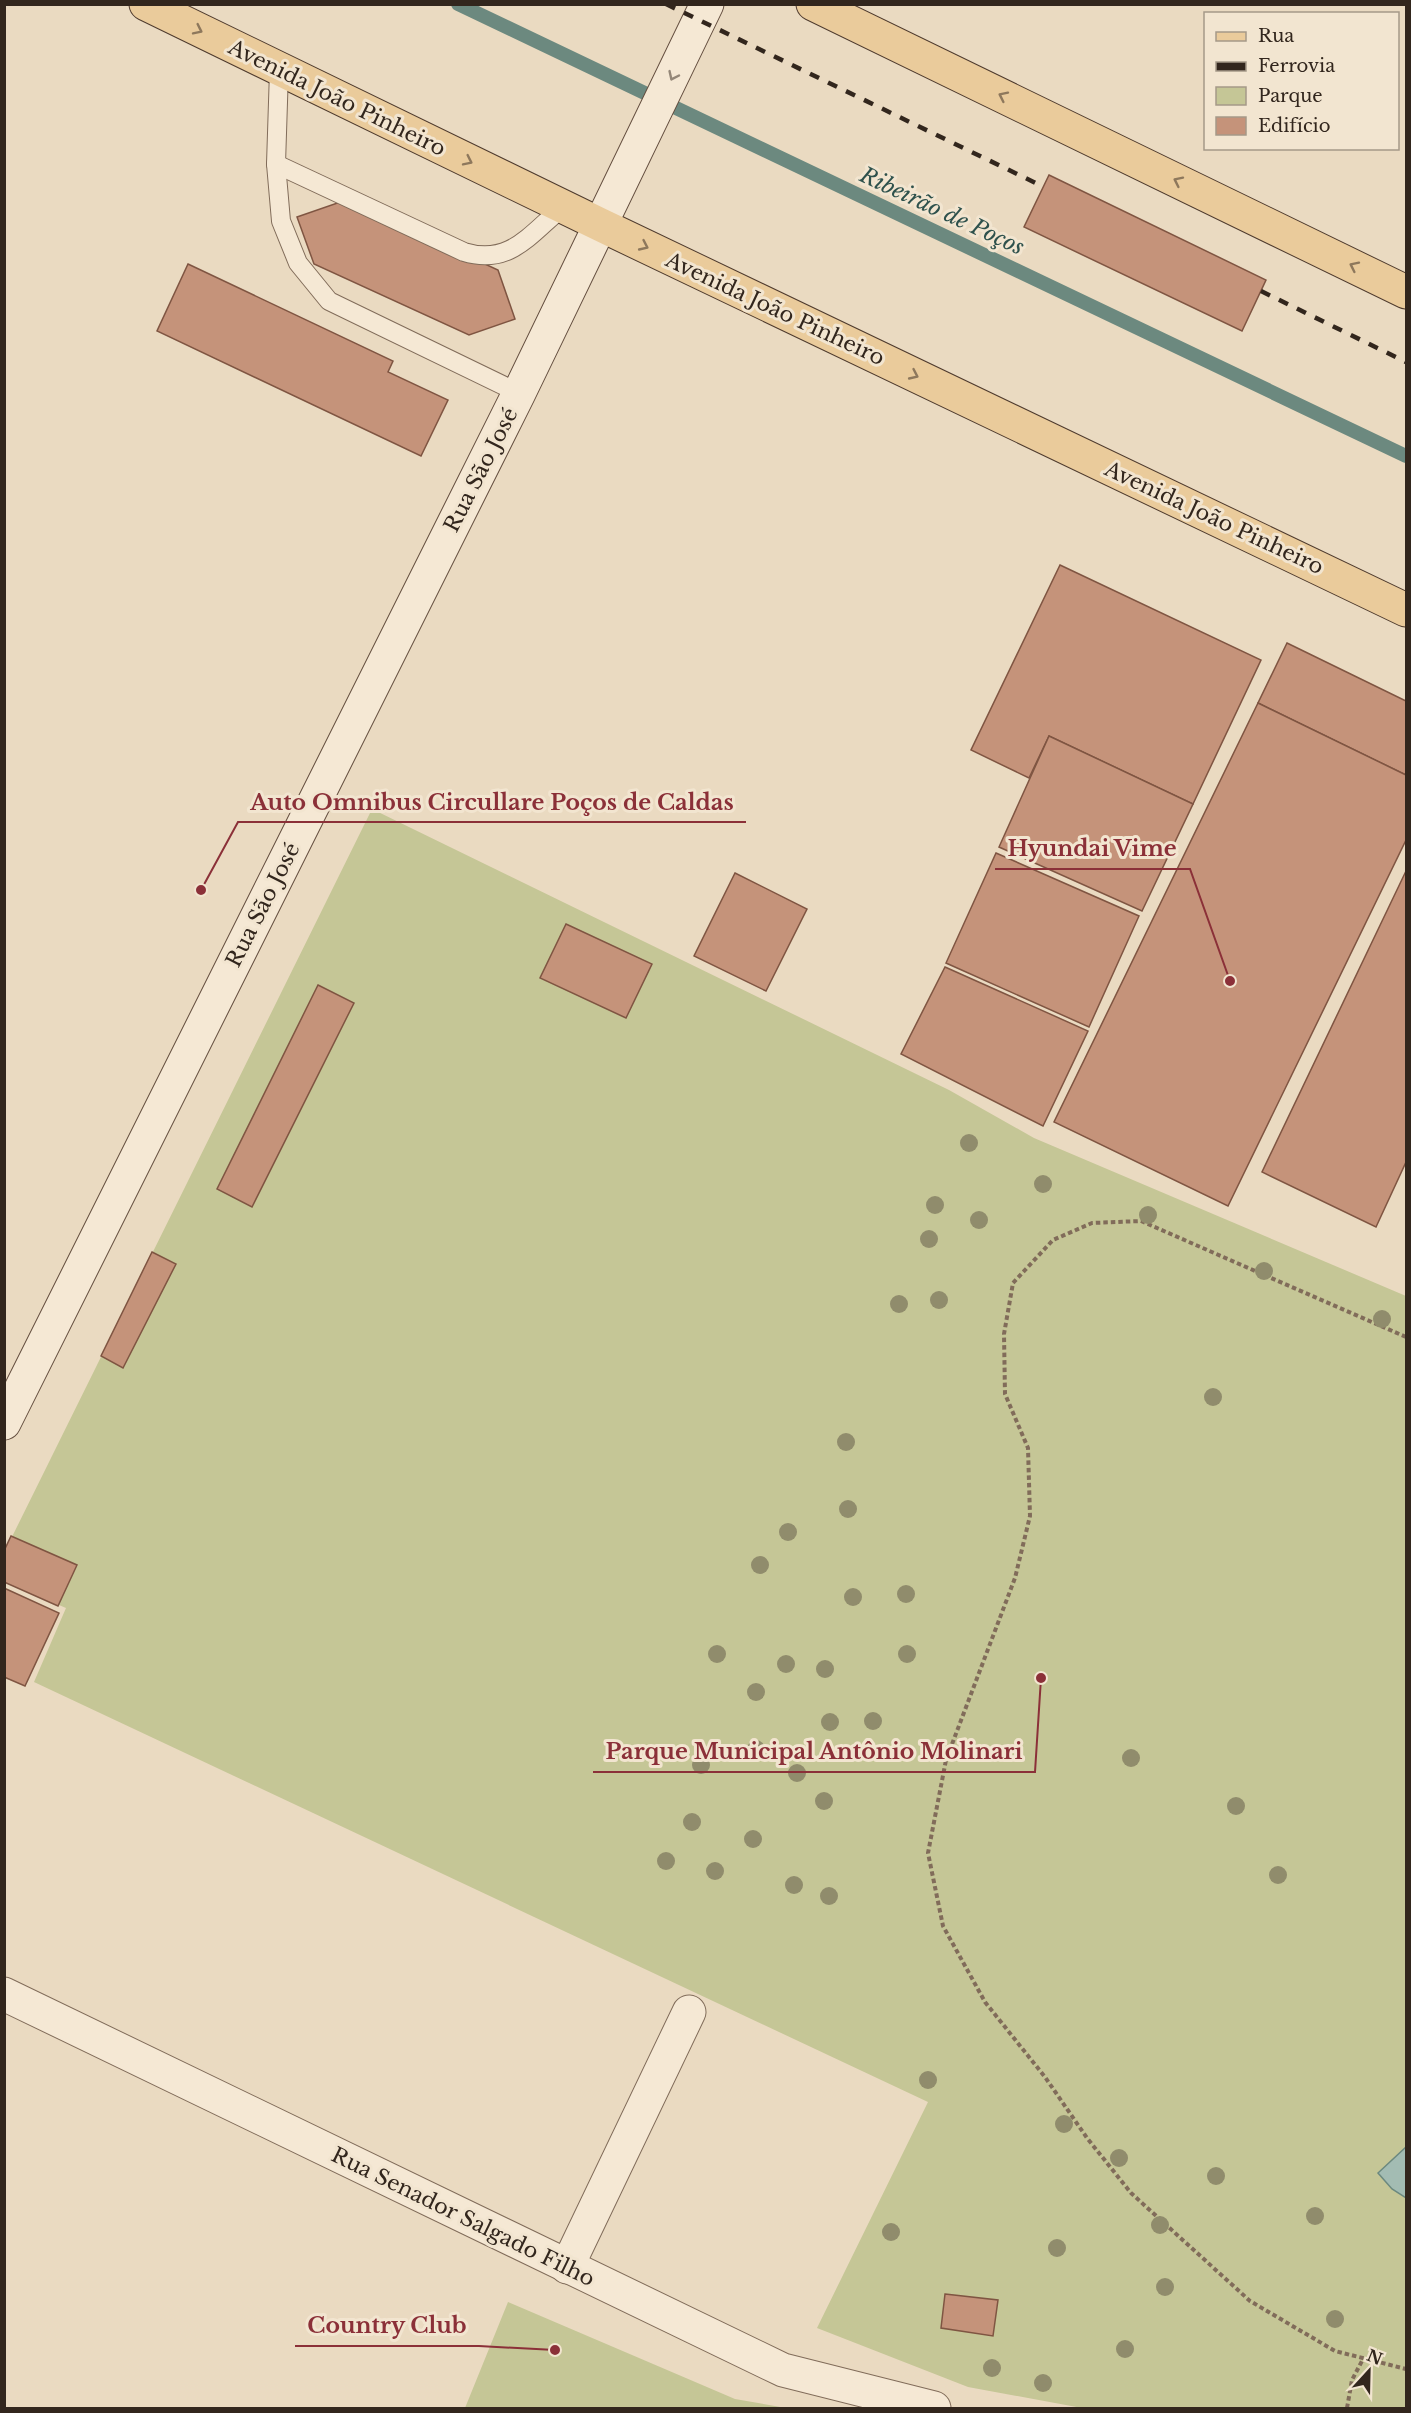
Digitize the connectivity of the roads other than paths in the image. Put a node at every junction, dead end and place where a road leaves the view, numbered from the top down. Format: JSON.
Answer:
{"nodes":[{"id":1,"x":146,"y":4,"type":"edge"},
{"id":2,"x":813,"y":4,"type":"edge"},
{"id":3,"x":702,"y":14,"type":"edge"},
{"id":4,"x":279,"y":71,"type":"junction"},
{"id":5,"x":276,"y":164,"type":"junction"},
{"id":6,"x":563,"y":207,"type":"junction"},
{"id":7,"x":601,"y":225,"type":"junction"},
{"id":8,"x":1407,"y":291,"type":"edge"},
{"id":9,"x":519,"y":393,"type":"junction"},
{"id":10,"x":1407,"y":610,"type":"edge"},
{"id":11,"x":4,"y":1423,"type":"edge"},
{"id":12,"x":4,"y":1994,"type":"edge"},
{"id":13,"x":689,"y":2012,"type":"dead end"},
{"id":14,"x":567,"y":2267,"type":"junction"},
{"id":15,"x":934,"y":2409,"type":"edge"}],
"edges":[{"from":1,"to":4,"type":"main road","name":"Avenida João Pinheiro","one_way":true},
{"from":8,"to":2,"type":"main road","one_way":true},
{"from":3,"to":7,"type":"street","name":"Rua São José","one_way":true},
{"from":4,"to":5,"type":"lane"},
{"from":4,"to":6,"type":"main road","name":"Avenida João Pinheiro","one_way":true},
{"from":5,"to":6,"type":"lane"},
{"from":5,"to":9,"type":"lane"},
{"from":6,"to":7,"type":"main road","name":"Avenida João Pinheiro"},
{"from":7,"to":9,"type":"street","name":"Rua São José"},
{"from":7,"to":10,"type":"main road","name":"Avenida João Pinheiro","one_way":true},
{"from":9,"to":11,"type":"street","name":"Rua São José"},
{"from":12,"to":14,"type":"street","name":"Rua Senador Salgado Filho"},
{"from":13,"to":14,"type":"street"},
{"from":14,"to":15,"type":"street","name":"Rua Senador Salgado Filho"}]}
